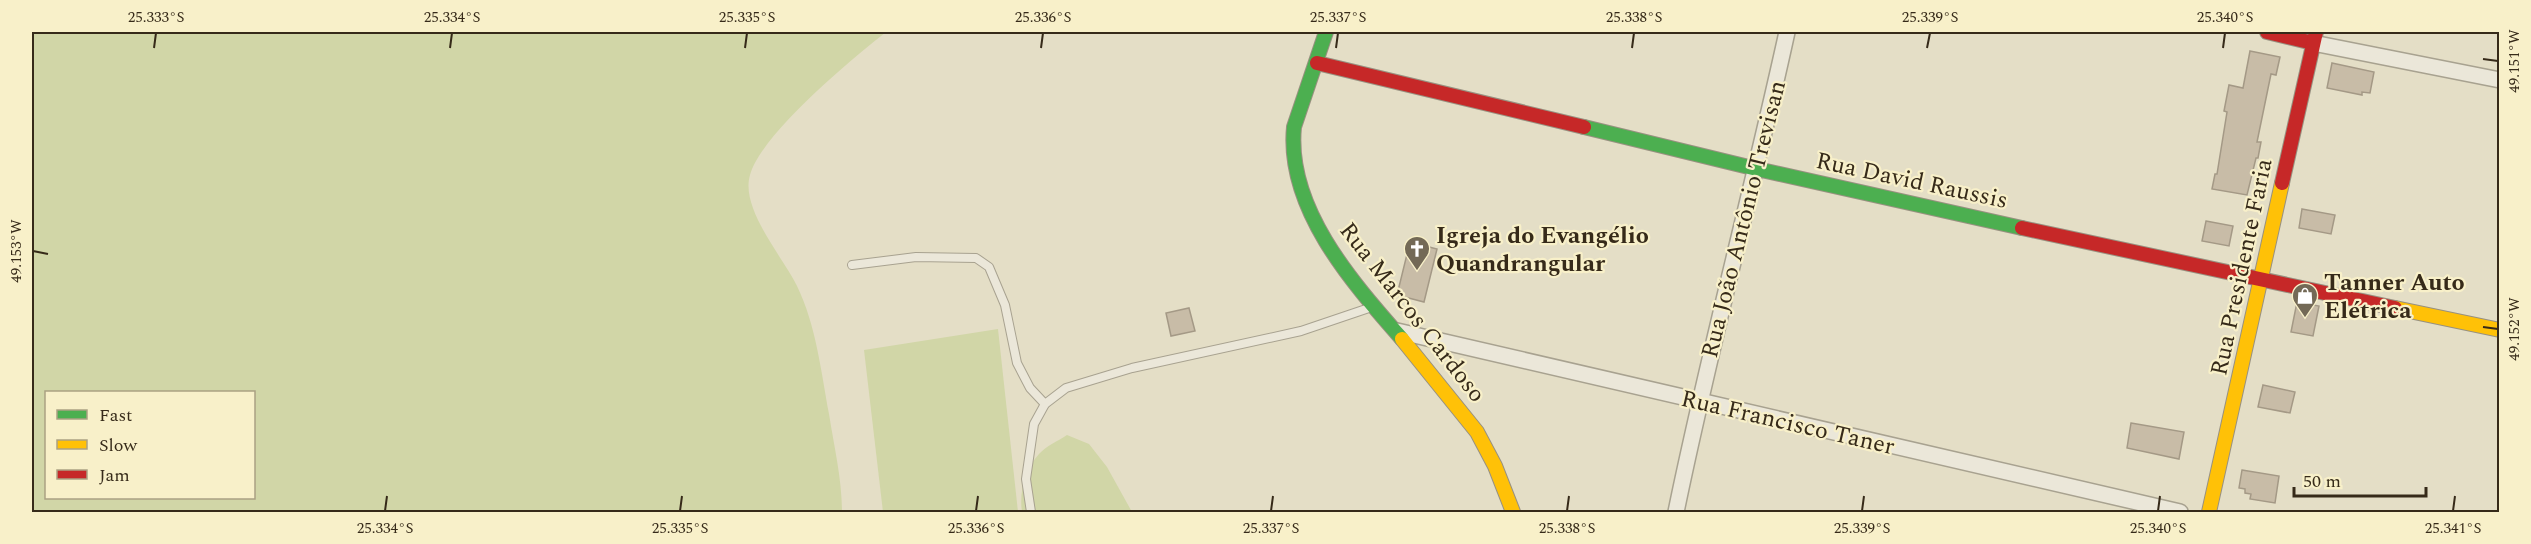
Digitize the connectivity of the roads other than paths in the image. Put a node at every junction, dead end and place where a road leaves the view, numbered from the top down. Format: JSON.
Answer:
{"nodes":[{"id":1,"x":1326,"y":32,"type":"edge"},
{"id":2,"x":1787,"y":32,"type":"edge"},
{"id":3,"x":2267,"y":32,"type":"edge"},
{"id":4,"x":2315,"y":37,"type":"edge"},
{"id":5,"x":1317,"y":63,"type":"junction"},
{"id":6,"x":2499,"y":80,"type":"edge"},
{"id":7,"x":1757,"y":169,"type":"junction"},
{"id":8,"x":852,"y":265,"type":"dead end"},
{"id":9,"x":2261,"y":280,"type":"junction"},
{"id":10,"x":1374,"y":306,"type":"junction"},
{"id":11,"x":2499,"y":330,"type":"edge"},
{"id":12,"x":1397,"y":332,"type":"junction"},
{"id":13,"x":1699,"y":402,"type":"junction"},
{"id":14,"x":1045,"y":404,"type":"junction"},
{"id":15,"x":1031,"y":513,"type":"edge"},
{"id":16,"x":1512,"y":513,"type":"edge"},
{"id":17,"x":1676,"y":513,"type":"edge"},
{"id":18,"x":2180,"y":513,"type":"edge"},
{"id":19,"x":2209,"y":513,"type":"edge"}],
"edges":[{"from":1,"to":5,"type":"street","name":"Rua Marcos Cardoso"},
{"from":2,"to":7,"type":"street","name":"Rua João Antônio Trevisan"},
{"from":3,"to":4,"type":"street"},
{"from":4,"to":6,"type":"street"},
{"from":4,"to":9,"type":"street","name":"Rua Presidente Faria"},
{"from":5,"to":7,"type":"street","name":"Rua David Raussis"},
{"from":5,"to":10,"type":"street","name":"Rua Marcos Cardoso"},
{"from":7,"to":9,"type":"street","name":"Rua David Raussis"},
{"from":7,"to":13,"type":"street","name":"Rua João Antônio Trevisan"},
{"from":8,"to":14,"type":"lane"},
{"from":9,"to":11,"type":"street","name":"Rua David Raussis"},
{"from":9,"to":19,"type":"street","name":"Rua Presidente Faria"},
{"from":10,"to":12,"type":"street","name":"Rua Marcos Cardoso"},
{"from":10,"to":14,"type":"lane"},
{"from":12,"to":13,"type":"street","name":"Rua Francisco Taner"},
{"from":12,"to":16,"type":"street","name":"Rua Marcos Cardoso"},
{"from":13,"to":17,"type":"street","name":"Rua João Antônio Trevisan"},
{"from":13,"to":18,"type":"street","name":"Rua Francisco Taner"},
{"from":14,"to":15,"type":"lane"}]}
